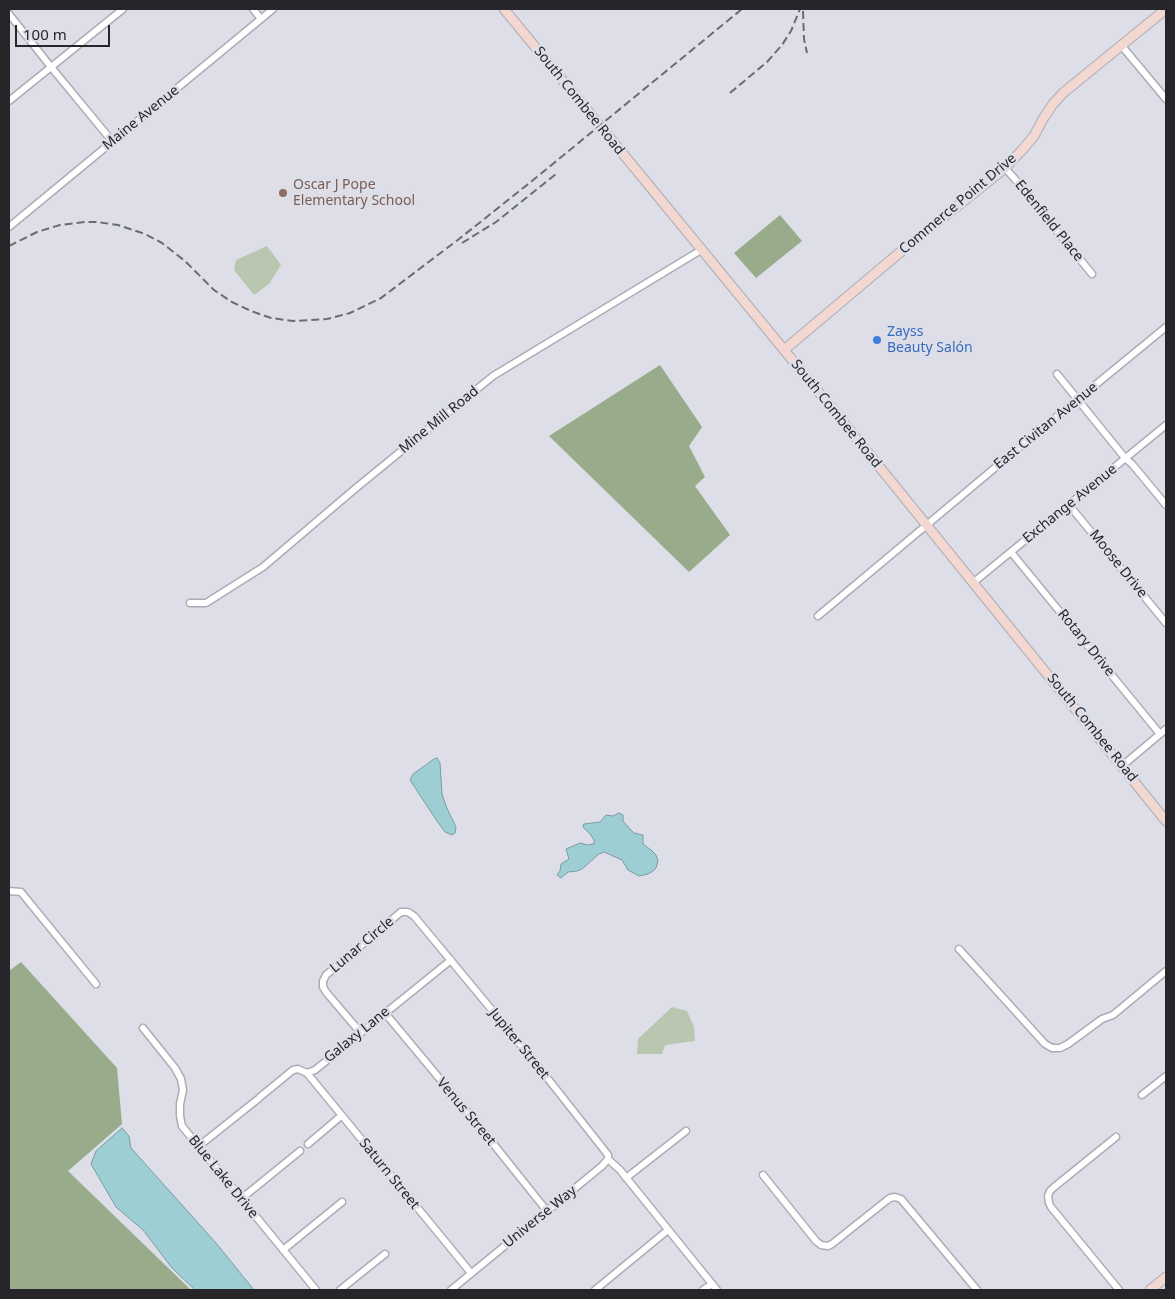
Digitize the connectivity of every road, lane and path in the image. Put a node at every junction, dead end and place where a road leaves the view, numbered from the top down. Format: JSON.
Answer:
{"nodes":[{"id":1,"x":123,"y":9,"type":"edge"},
{"id":2,"x":253,"y":9,"type":"edge"},
{"id":3,"x":273,"y":9,"type":"edge"},
{"id":4,"x":504,"y":9,"type":"edge"},
{"id":5,"x":1166,"y":9,"type":"edge"},
{"id":6,"x":9,"y":14,"type":"edge"},
{"id":7,"x":261,"y":19,"type":"junction"},
{"id":8,"x":1121,"y":45,"type":"junction"},
{"id":9,"x":51,"y":67,"type":"junction"},
{"id":10,"x":1166,"y":99,"type":"edge"},
{"id":11,"x":9,"y":102,"type":"edge"},
{"id":12,"x":112,"y":141,"type":"junction"},
{"id":13,"x":1005,"y":168,"type":"junction"},
{"id":14,"x":9,"y":226,"type":"edge"},
{"id":15,"x":701,"y":250,"type":"junction"},
{"id":16,"x":1092,"y":274,"type":"dead end"},
{"id":17,"x":1166,"y":327,"type":"edge"},
{"id":18,"x":784,"y":350,"type":"junction"},
{"id":19,"x":1057,"y":374,"type":"dead end"},
{"id":20,"x":1078,"y":400,"type":"junction"},
{"id":21,"x":1166,"y":425,"type":"edge"},
{"id":22,"x":1125,"y":458,"type":"junction"},
{"id":23,"x":1069,"y":505,"type":"junction"},
{"id":24,"x":1166,"y":505,"type":"edge"},
{"id":25,"x":926,"y":525,"type":"junction"},
{"id":26,"x":1011,"y":552,"type":"junction"},
{"id":27,"x":974,"y":582,"type":"junction"},
{"id":28,"x":190,"y":603,"type":"dead end"},
{"id":29,"x":818,"y":616,"type":"dead end"},
{"id":30,"x":1166,"y":623,"type":"edge"},
{"id":31,"x":1166,"y":729,"type":"edge"},
{"id":32,"x":1160,"y":734,"type":"junction"},
{"id":33,"x":1122,"y":766,"type":"junction"},
{"id":34,"x":1166,"y":820,"type":"edge"},
{"id":35,"x":9,"y":891,"type":"edge"},
{"id":36,"x":408,"y":912,"type":"joint"},
{"id":37,"x":959,"y":948,"type":"dead end"},
{"id":38,"x":451,"y":960,"type":"junction"},
{"id":39,"x":1166,"y":971,"type":"edge"},
{"id":40,"x":96,"y":984,"type":"dead end"},
{"id":41,"x":385,"y":1012,"type":"junction"},
{"id":42,"x":143,"y":1028,"type":"dead end"},
{"id":43,"x":360,"y":1032,"type":"junction"},
{"id":44,"x":307,"y":1073,"type":"junction"},
{"id":45,"x":1166,"y":1076,"type":"edge"},
{"id":46,"x":1142,"y":1095,"type":"dead end"},
{"id":47,"x":342,"y":1116,"type":"junction"},
{"id":48,"x":686,"y":1131,"type":"dead end"},
{"id":49,"x":1116,"y":1137,"type":"dead end"},
{"id":50,"x":308,"y":1144,"type":"dead end"},
{"id":51,"x":199,"y":1146,"type":"junction"},
{"id":52,"x":300,"y":1151,"type":"dead end"},
{"id":53,"x":608,"y":1159,"type":"junction"},
{"id":54,"x":763,"y":1175,"type":"dead end"},
{"id":55,"x":626,"y":1178,"type":"junction"},
{"id":56,"x":241,"y":1199,"type":"junction"},
{"id":57,"x":342,"y":1202,"type":"dead end"},
{"id":58,"x":547,"y":1211,"type":"junction"},
{"id":59,"x":668,"y":1230,"type":"junction"},
{"id":60,"x":283,"y":1250,"type":"junction"},
{"id":61,"x":384,"y":1254,"type":"dead end"},
{"id":62,"x":471,"y":1273,"type":"junction"},
{"id":63,"x":1166,"y":1277,"type":"edge"},
{"id":64,"x":712,"y":1284,"type":"junction"},
{"id":65,"x":316,"y":1290,"type":"edge"},
{"id":66,"x":340,"y":1290,"type":"edge"},
{"id":67,"x":451,"y":1290,"type":"edge"},
{"id":68,"x":595,"y":1290,"type":"edge"},
{"id":69,"x":703,"y":1290,"type":"edge"},
{"id":70,"x":717,"y":1290,"type":"edge"},
{"id":71,"x":977,"y":1290,"type":"edge"},
{"id":72,"x":1119,"y":1290,"type":"edge"},
{"id":73,"x":1150,"y":1290,"type":"edge"}],
"edges":[{"from":1,"to":9,"type":"street"},
{"from":2,"to":7,"type":"street"},
{"from":3,"to":7,"type":"street","name":"Maine Avenue"},
{"from":4,"to":15,"type":"main road","name":"South Combee Road"},
{"from":5,"to":8,"type":"main road","name":"Commerce Point Drive"},
{"from":6,"to":9,"type":"street"},
{"from":7,"to":12,"type":"street","name":"Maine Avenue"},
{"from":8,"to":10,"type":"street"},
{"from":8,"to":13,"type":"main road","name":"Commerce Point Drive"},
{"from":9,"to":11,"type":"street"},
{"from":9,"to":12,"type":"street"},
{"from":12,"to":14,"type":"street","name":"Maine Avenue"},
{"from":13,"to":16,"type":"street","name":"Edenfield Place"},
{"from":13,"to":18,"type":"main road","name":"Commerce Point Drive"},
{"from":15,"to":18,"type":"main road","name":"South Combee Road"},
{"from":15,"to":28,"type":"street","name":"Mine Mill Road"},
{"from":17,"to":20,"type":"street","name":"East Civitan Avenue"},
{"from":18,"to":25,"type":"main road","name":"South Combee Road"},
{"from":19,"to":20,"type":"street"},
{"from":20,"to":22,"type":"street"},
{"from":20,"to":25,"type":"street","name":"East Civitan Avenue"},
{"from":21,"to":22,"type":"street","name":"Exchange Avenue"},
{"from":22,"to":23,"type":"street","name":"Exchange Avenue"},
{"from":22,"to":24,"type":"street"},
{"from":23,"to":26,"type":"street","name":"Exchange Avenue"},
{"from":23,"to":30,"type":"street","name":"Moose Drive"},
{"from":25,"to":27,"type":"main road","name":"South Combee Road"},
{"from":25,"to":29,"type":"street","name":"East Civitan Avenue"},
{"from":26,"to":27,"type":"street","name":"Exchange Avenue"},
{"from":26,"to":32,"type":"street","name":"Rotary Drive"},
{"from":27,"to":33,"type":"main road","name":"South Combee Road"},
{"from":31,"to":32,"type":"street"},
{"from":32,"to":33,"type":"street"},
{"from":33,"to":34,"type":"main road","name":"South Combee Road"},
{"from":35,"to":40,"type":"street"},
{"from":36,"to":38,"type":"street","name":"Jupiter Street"},
{"from":36,"to":43,"type":"street","name":"Lunar Circle"},
{"from":37,"to":39,"type":"street"},
{"from":38,"to":41,"type":"street","name":"Galaxy Lane"},
{"from":38,"to":53,"type":"street","name":"Jupiter Street"},
{"from":41,"to":43,"type":"street","name":"Galaxy Lane"},
{"from":41,"to":58,"type":"street","name":"Venus Street"},
{"from":42,"to":51,"type":"street","name":"Blue Lake Drive"},
{"from":43,"to":44,"type":"street","name":"Galaxy Lane"},
{"from":44,"to":47,"type":"street","name":"Saturn Street"},
{"from":44,"to":51,"type":"street","name":"Galaxy Lane"},
{"from":45,"to":46,"type":"street"},
{"from":47,"to":50,"type":"street"},
{"from":47,"to":62,"type":"street","name":"Saturn Street"},
{"from":48,"to":55,"type":"street"},
{"from":49,"to":72,"type":"street"},
{"from":51,"to":56,"type":"street","name":"Blue Lake Drive"},
{"from":52,"to":56,"type":"street"},
{"from":53,"to":55,"type":"street","name":"Jupiter Street"},
{"from":53,"to":58,"type":"street","name":"Universe Way"},
{"from":54,"to":71,"type":"street"},
{"from":55,"to":59,"type":"street","name":"Jupiter Street"},
{"from":56,"to":60,"type":"street","name":"Blue Lake Drive"},
{"from":57,"to":60,"type":"street"},
{"from":58,"to":62,"type":"street","name":"Universe Way"},
{"from":59,"to":64,"type":"street","name":"Jupiter Street"},
{"from":59,"to":68,"type":"street"},
{"from":60,"to":65,"type":"street","name":"Blue Lake Drive"},
{"from":61,"to":66,"type":"street"},
{"from":62,"to":67,"type":"street","name":"Universe Way"},
{"from":63,"to":73,"type":"main road"},
{"from":64,"to":69,"type":"street"},
{"from":64,"to":70,"type":"street","name":"Jupiter Street"}]}
